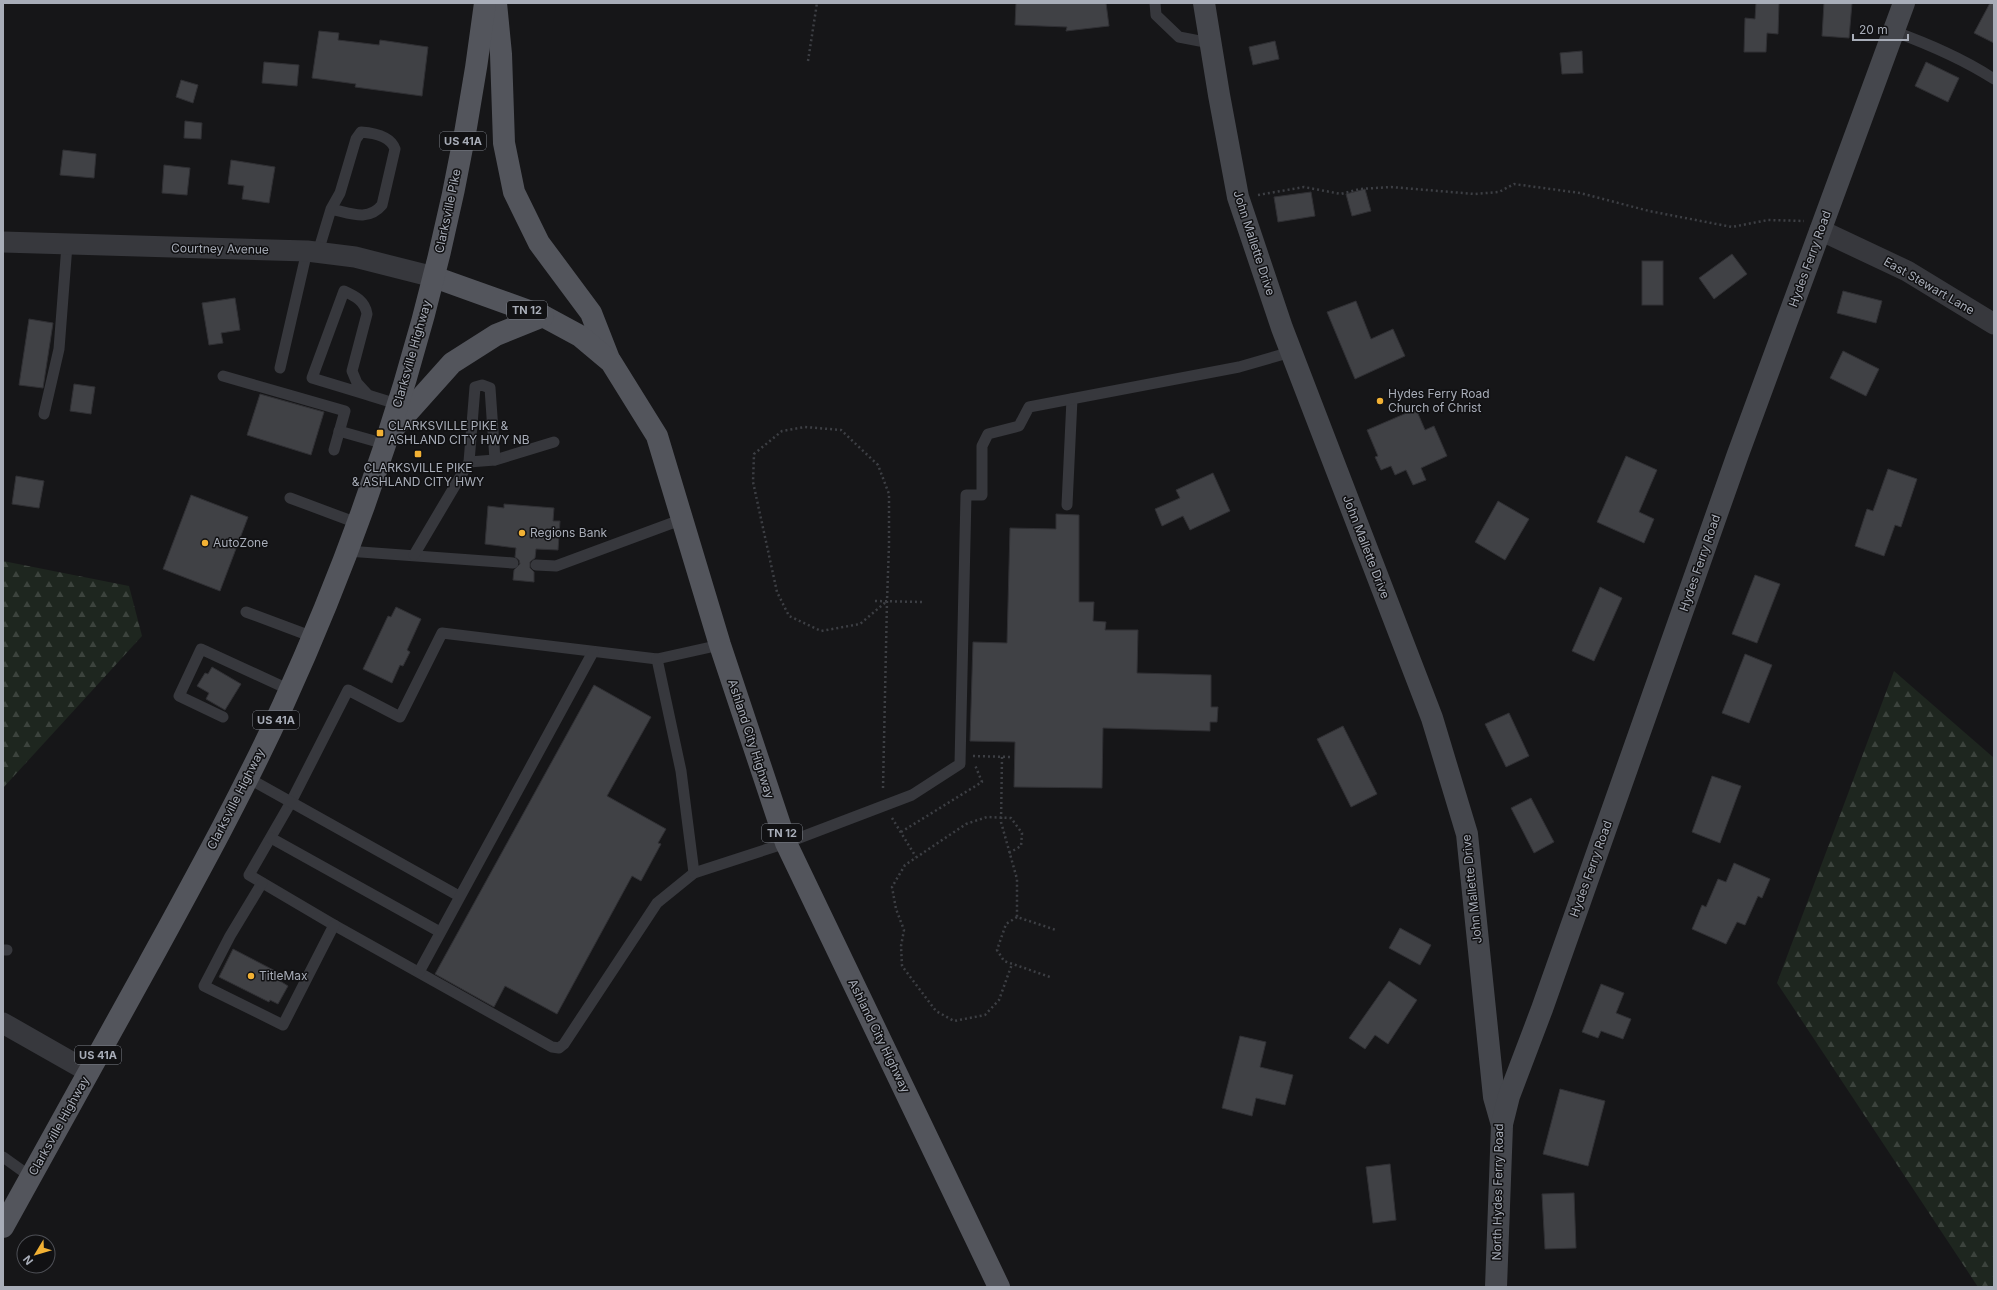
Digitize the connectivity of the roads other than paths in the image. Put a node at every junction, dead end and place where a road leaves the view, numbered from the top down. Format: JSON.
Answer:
{"nodes":[{"id":1,"x":485,"y":3,"type":"edge"},
{"id":2,"x":496,"y":3,"type":"edge"},
{"id":3,"x":1155,"y":3,"type":"edge"},
{"id":4,"x":1204,"y":3,"type":"edge"},
{"id":5,"x":1904,"y":3,"type":"edge"},
{"id":6,"x":1893,"y":31,"type":"junction"},
{"id":7,"x":1210,"y":43,"type":"junction"},
{"id":8,"x":1994,"y":78,"type":"edge"},
{"id":9,"x":331,"y":209,"type":"junction"},
{"id":10,"x":1812,"y":225,"type":"junction"},
{"id":11,"x":3,"y":242,"type":"edge"},
{"id":12,"x":67,"y":245,"type":"junction"},
{"id":13,"x":312,"y":251,"type":"junction"},
{"id":14,"x":434,"y":277,"type":"junction"},
{"id":15,"x":543,"y":316,"type":"junction"},
{"id":16,"x":1991,"y":324,"type":"edge"},
{"id":17,"x":1291,"y":352,"type":"junction"},
{"id":18,"x":611,"y":362,"type":"junction"},
{"id":19,"x":280,"y":368,"type":"dead end"},
{"id":20,"x":223,"y":376,"type":"dead end"},
{"id":21,"x":370,"y":396,"type":"junction"},
{"id":22,"x":1072,"y":399,"type":"junction"},
{"id":23,"x":397,"y":404,"type":"junction"},
{"id":24,"x":44,"y":414,"type":"dead end"},
{"id":25,"x":339,"y":431,"type":"junction"},
{"id":26,"x":386,"y":439,"type":"junction"},
{"id":27,"x":554,"y":442,"type":"dead end"},
{"id":28,"x":334,"y":450,"type":"dead end"},
{"id":29,"x":495,"y":460,"type":"junction"},
{"id":30,"x":469,"y":462,"type":"junction"},
{"id":31,"x":290,"y":498,"type":"dead end"},
{"id":32,"x":1067,"y":505,"type":"dead end"},
{"id":33,"x":683,"y":519,"type":"junction"},
{"id":34,"x":357,"y":523,"type":"junction"},
{"id":35,"x":347,"y":551,"type":"junction"},
{"id":36,"x":414,"y":555,"type":"junction"},
{"id":37,"x":513,"y":563,"type":"dead end"},
{"id":38,"x":536,"y":565,"type":"dead end"},
{"id":39,"x":246,"y":612,"type":"dead end"},
{"id":40,"x":313,"y":637,"type":"junction"},
{"id":41,"x":720,"y":645,"type":"junction"},
{"id":42,"x":593,"y":652,"type":"junction"},
{"id":43,"x":657,"y":659,"type":"junction"},
{"id":44,"x":290,"y":690,"type":"junction"},
{"id":45,"x":223,"y":717,"type":"dead end"},
{"id":46,"x":248,"y":778,"type":"junction"},
{"id":47,"x":291,"y":802,"type":"junction"},
{"id":48,"x":271,"y":838,"type":"junction"},
{"id":49,"x":786,"y":843,"type":"junction"},
{"id":50,"x":694,"y":872,"type":"junction"},
{"id":51,"x":262,"y":883,"type":"junction"},
{"id":52,"x":459,"y":896,"type":"junction"},
{"id":53,"x":334,"y":925,"type":"junction"},
{"id":54,"x":440,"y":932,"type":"junction"},
{"id":55,"x":419,"y":972,"type":"junction"},
{"id":56,"x":3,"y":1022,"type":"edge"},
{"id":57,"x":89,"y":1072,"type":"junction"},
{"id":58,"x":1502,"y":1097,"type":"junction"},
{"id":59,"x":3,"y":1157,"type":"edge"},
{"id":60,"x":30,"y":1177,"type":"junction"},
{"id":61,"x":3,"y":1227,"type":"edge"},
{"id":62,"x":999,"y":1287,"type":"edge"},
{"id":63,"x":1496,"y":1287,"type":"edge"}],
"edges":[{"from":1,"to":14,"type":"main road","name":"Clarksville Pike","number":"US 41A"},
{"from":2,"to":18,"type":"main road"},
{"from":3,"to":7,"type":"lane"},
{"from":4,"to":7,"type":"street","name":"John Mallette Drive"},
{"from":5,"to":6,"type":"street","name":"Hydes Ferry Road"},
{"from":6,"to":8,"type":"lane"},
{"from":6,"to":10,"type":"street","name":"Hydes Ferry Road"},
{"from":7,"to":17,"type":"street","name":"John Mallette Drive"},
{"from":9,"to":9,"type":"lane"},
{"from":9,"to":13,"type":"lane"},
{"from":10,"to":16,"type":"street","name":"East Stewart Lane"},
{"from":10,"to":58,"type":"street","name":"Hydes Ferry Road"},
{"from":11,"to":12,"type":"street","name":"Courtney Avenue"},
{"from":12,"to":13,"type":"street","name":"Courtney Avenue"},
{"from":12,"to":24,"type":"lane"},
{"from":13,"to":14,"type":"street","name":"Courtney Avenue"},
{"from":13,"to":19,"type":"lane"},
{"from":14,"to":15,"type":"main road","name":"Ashland City Highway","number":"TN 12"},
{"from":14,"to":23,"type":"main road","name":"Clarksville Highway","number":"US 41A"},
{"from":15,"to":18,"type":"main road","name":"Ashland City Highway","number":"TN 12"},
{"from":15,"to":26,"type":"main road"},
{"from":17,"to":22,"type":"lane"},
{"from":17,"to":58,"type":"street","name":"John Mallette Drive"},
{"from":18,"to":33,"type":"main road","name":"Ashland City Highway","number":"TN 12"},
{"from":20,"to":25,"type":"lane"},
{"from":21,"to":21,"type":"lane"},
{"from":21,"to":23,"type":"lane"},
{"from":22,"to":32,"type":"lane"},
{"from":22,"to":49,"type":"lane"},
{"from":23,"to":26,"type":"main road","name":"Clarksville Highway","number":"US 41A"},
{"from":25,"to":26,"type":"lane"},
{"from":25,"to":28,"type":"lane"},
{"from":26,"to":34,"type":"main road","name":"Clarksville Highway","number":"US 41A"},
{"from":27,"to":29,"type":"lane"},
{"from":29,"to":30,"type":"lane"},
{"from":29,"to":30,"type":"lane"},
{"from":30,"to":36,"type":"lane"},
{"from":31,"to":34,"type":"lane"},
{"from":33,"to":38,"type":"lane"},
{"from":33,"to":41,"type":"main road","name":"Ashland City Highway","number":"TN 12"},
{"from":34,"to":35,"type":"main road","name":"Clarksville Highway","number":"US 41A"},
{"from":35,"to":36,"type":"lane"},
{"from":35,"to":40,"type":"main road","name":"Clarksville Highway","number":"US 41A"},
{"from":36,"to":37,"type":"lane"},
{"from":39,"to":40,"type":"lane"},
{"from":40,"to":44,"type":"main road","name":"Clarksville Highway","number":"US 41A"},
{"from":41,"to":43,"type":"lane"},
{"from":41,"to":49,"type":"main road","name":"Ashland City Highway","number":"TN 12"},
{"from":42,"to":43,"type":"lane"},
{"from":42,"to":47,"type":"lane"},
{"from":42,"to":52,"type":"lane"},
{"from":43,"to":50,"type":"lane"},
{"from":44,"to":45,"type":"lane"},
{"from":44,"to":46,"type":"main road","name":"Clarksville Highway","number":"US 41A"},
{"from":46,"to":47,"type":"lane"},
{"from":46,"to":57,"type":"main road","name":"Clarksville Highway","number":"US 41A"},
{"from":47,"to":48,"type":"lane"},
{"from":47,"to":52,"type":"lane"},
{"from":48,"to":51,"type":"lane"},
{"from":48,"to":54,"type":"lane"},
{"from":49,"to":50,"type":"lane"},
{"from":49,"to":62,"type":"main road","name":"Ashland City Highway","number":"TN 12"},
{"from":50,"to":55,"type":"lane"},
{"from":51,"to":53,"type":"lane"},
{"from":51,"to":53,"type":"lane"},
{"from":52,"to":54,"type":"lane"},
{"from":53,"to":55,"type":"lane"},
{"from":54,"to":55,"type":"lane"},
{"from":56,"to":57,"type":"street"},
{"from":57,"to":60,"type":"main road","name":"Clarksville Highway","number":"US 41A"},
{"from":58,"to":63,"type":"street","name":"North Hydes Ferry Road"},
{"from":59,"to":60,"type":"lane"},
{"from":60,"to":61,"type":"main road","name":"Clarksville Highway","number":"US 41A"}]}
